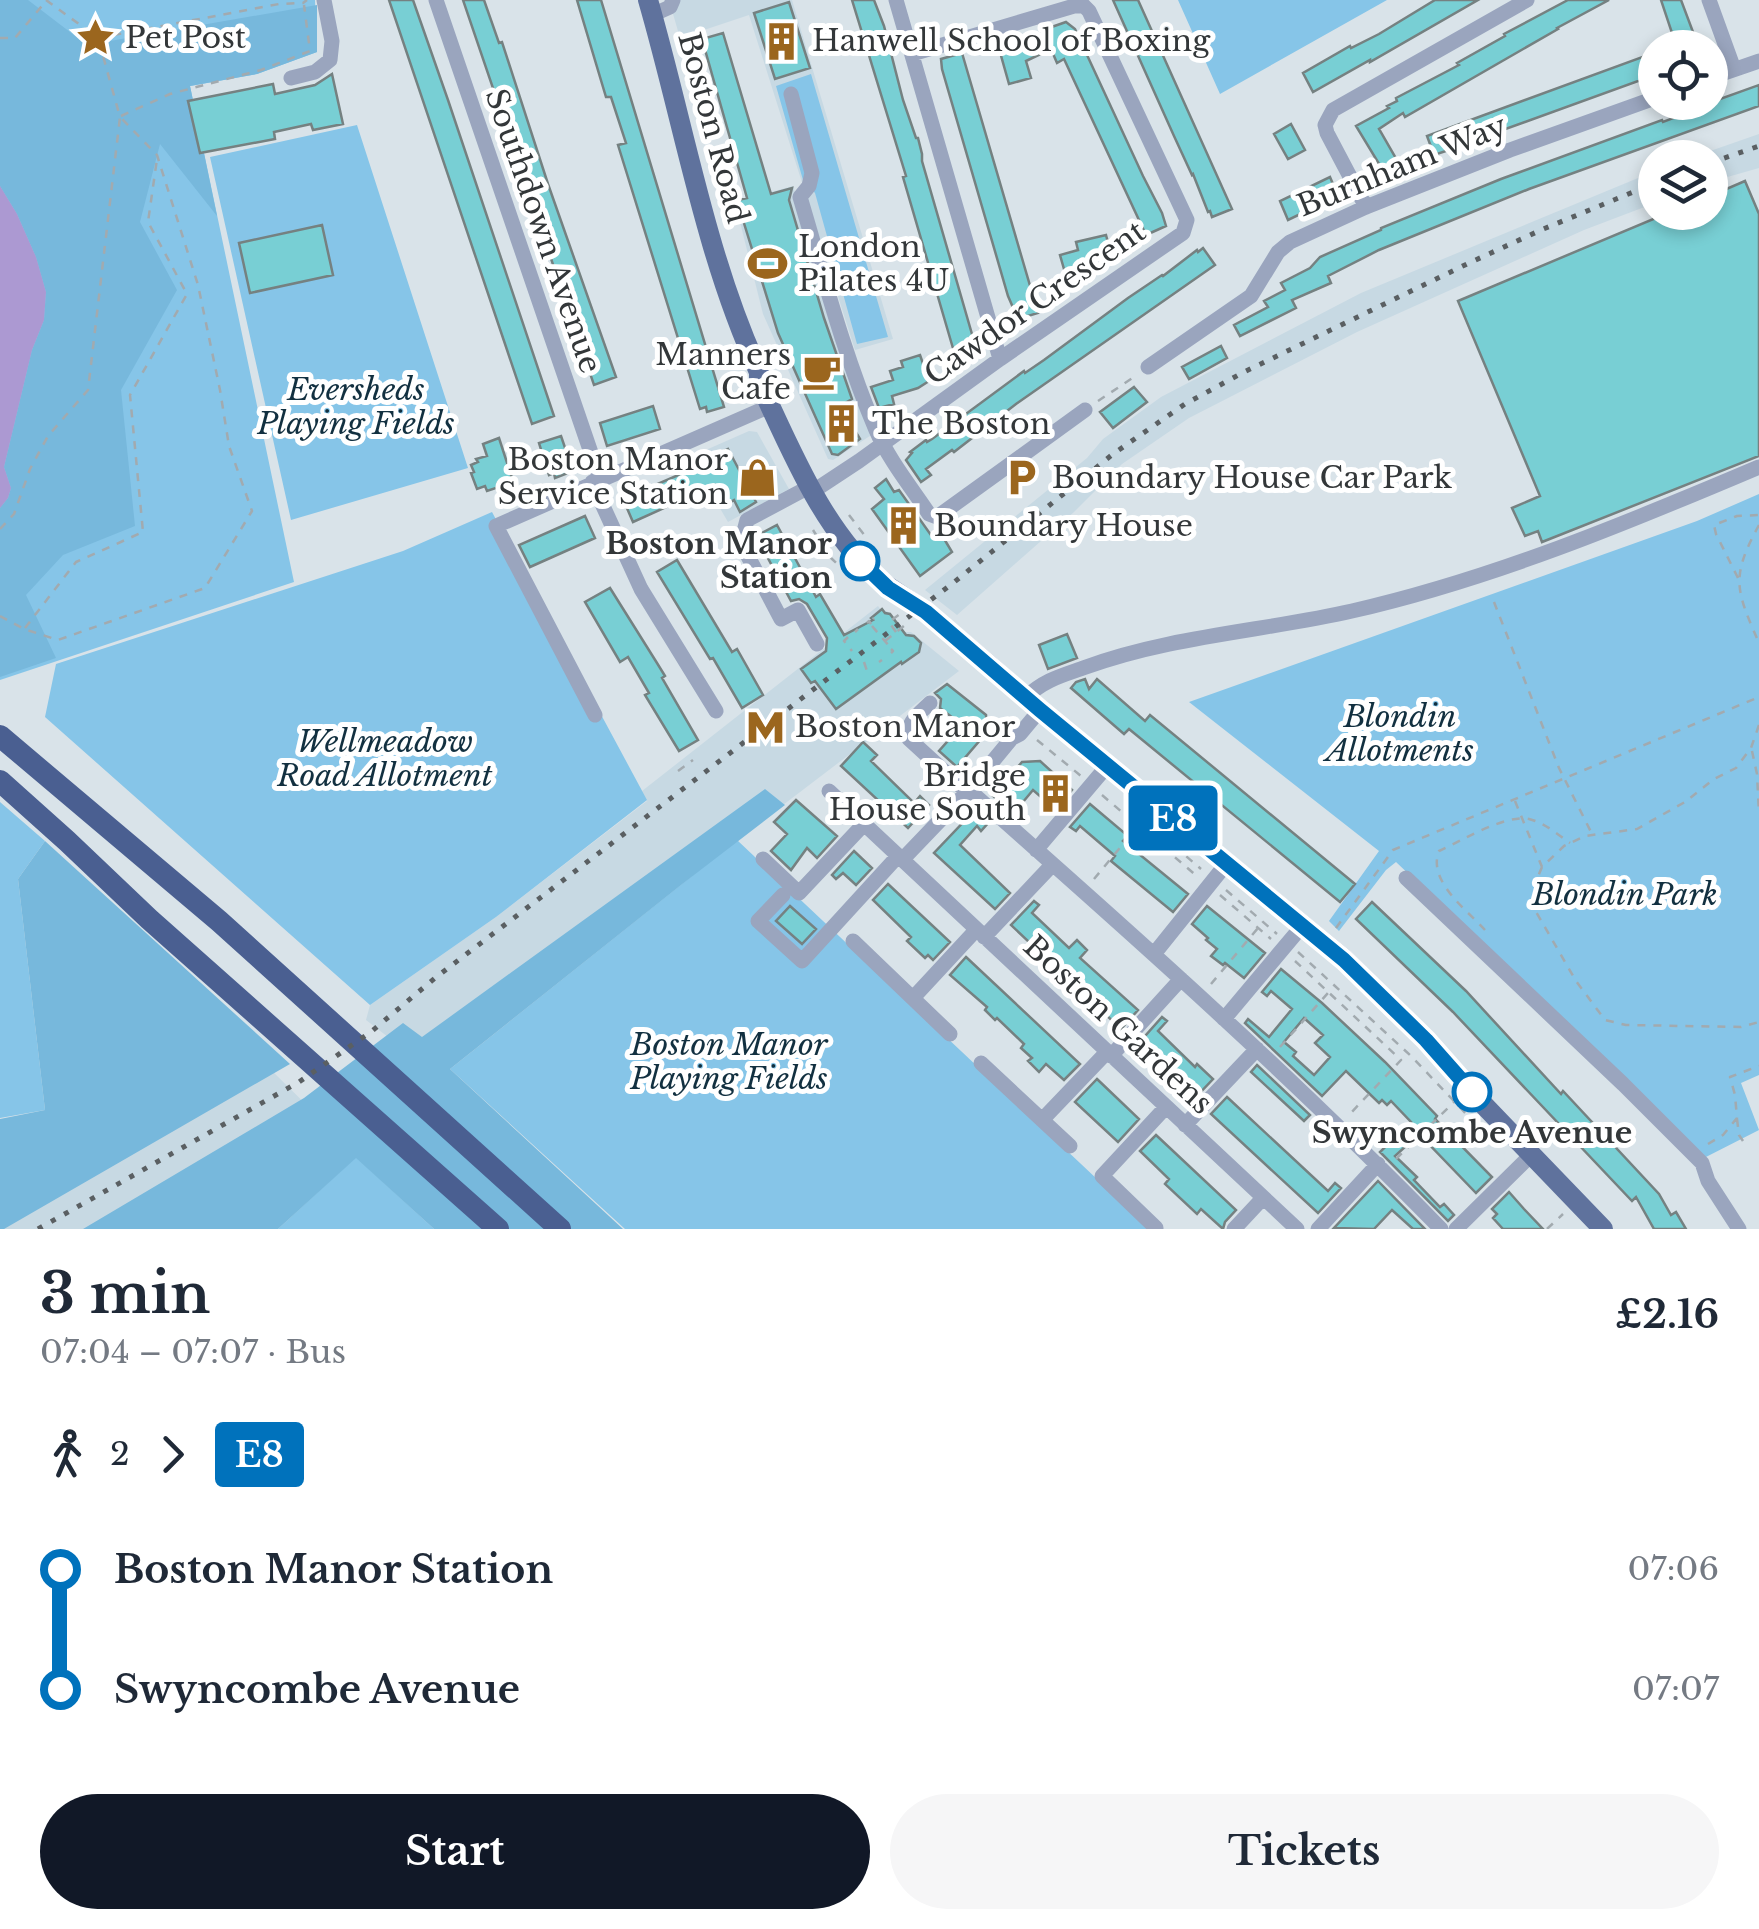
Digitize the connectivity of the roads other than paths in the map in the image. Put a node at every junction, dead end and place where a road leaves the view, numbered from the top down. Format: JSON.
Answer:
{"nodes":[{"id":1,"x":324,"y":0,"type":"edge"},
{"id":2,"x":436,"y":0,"type":"edge"},
{"id":3,"x":673,"y":0,"type":"edge"},
{"id":4,"x":896,"y":0,"type":"edge"},
{"id":5,"x":1526,"y":0,"type":"edge"},
{"id":6,"x":1709,"y":0,"type":"edge"},
{"id":7,"x":650,"y":8,"type":"edge"},
{"id":8,"x":912,"y":54,"type":"junction"},
{"id":9,"x":1759,"y":60,"type":"edge"},
{"id":10,"x":1734,"y":69,"type":"junction"},
{"id":11,"x":1728,"y":71,"type":"edge"},
{"id":12,"x":291,"y":78,"type":"dead end"},
{"id":13,"x":791,"y":94,"type":"dead end"},
{"id":14,"x":1638,"y":104,"type":"edge"},
{"id":15,"x":1366,"y":207,"type":"junction"},
{"id":16,"x":1000,"y":359,"type":"junction"},
{"id":17,"x":1148,"y":367,"type":"road end"},
{"id":18,"x":770,"y":406,"type":"junction"},
{"id":19,"x":1084,"y":410,"type":"road end"},
{"id":20,"x":884,"y":443,"type":"junction"},
{"id":21,"x":1759,"y":468,"type":"edge"},
{"id":22,"x":596,"y":481,"type":"junction"},
{"id":23,"x":810,"y":489,"type":"junction"},
{"id":24,"x":817,"y":644,"type":"dead end"},
{"id":25,"x":930,"y":703,"type":"dead end"},
{"id":26,"x":1033,"y":704,"type":"junction"},
{"id":27,"x":716,"y":712,"type":"dead end"},
{"id":28,"x":595,"y":716,"type":"dead end"},
{"id":29,"x":0,"y":736,"type":"edge"},
{"id":30,"x":1108,"y":765,"type":"junction"},
{"id":31,"x":0,"y":781,"type":"edge"},
{"id":32,"x":829,"y":791,"type":"dead end"},
{"id":33,"x":968,"y":791,"type":"junction"},
{"id":34,"x":864,"y":824,"type":"junction"},
{"id":35,"x":1036,"y":850,"type":"junction"},
{"id":36,"x":900,"y":858,"type":"junction"},
{"id":37,"x":763,"y":859,"type":"dead end"},
{"id":38,"x":1052,"y":864,"type":"junction"},
{"id":39,"x":1220,"y":871,"type":"junction"},
{"id":40,"x":1406,"y":878,"type":"dead end"},
{"id":41,"x":782,"y":895,"type":"dead end"},
{"id":42,"x":1303,"y":924,"type":"junction"},
{"id":43,"x":980,"y":934,"type":"junction"},
{"id":44,"x":853,"y":941,"type":"dead end"},
{"id":45,"x":1154,"y":954,"type":"junction"},
{"id":46,"x":1182,"y":979,"type":"junction"},
{"id":47,"x":913,"y":998,"type":"junction"},
{"id":48,"x":1224,"y":1018,"type":"junction"},
{"id":49,"x":950,"y":1034,"type":"dead end"},
{"id":50,"x":1109,"y":1054,"type":"junction"},
{"id":51,"x":1264,"y":1054,"type":"junction"},
{"id":52,"x":981,"y":1063,"type":"dead end"},
{"id":53,"x":1166,"y":1107,"type":"junction"},
{"id":54,"x":1042,"y":1120,"type":"junction"},
{"id":55,"x":1184,"y":1124,"type":"junction"},
{"id":56,"x":1070,"y":1146,"type":"dead end"},
{"id":57,"x":1532,"y":1154,"type":"junction"},
{"id":58,"x":1381,"y":1167,"type":"junction"},
{"id":59,"x":1263,"y":1198,"type":"junction"},
{"id":60,"x":1156,"y":1228,"type":"edge"},
{"id":61,"x":498,"y":1229,"type":"edge"},
{"id":62,"x":560,"y":1229,"type":"edge"},
{"id":63,"x":1234,"y":1229,"type":"edge"},
{"id":64,"x":1297,"y":1229,"type":"edge"},
{"id":65,"x":1318,"y":1229,"type":"edge"},
{"id":66,"x":1440,"y":1229,"type":"edge"},
{"id":67,"x":1456,"y":1229,"type":"edge"},
{"id":68,"x":1603,"y":1229,"type":"edge"},
{"id":69,"x":1739,"y":1229,"type":"edge"}],
"edges":[{"from":1,"to":12,"type":"street"},
{"from":2,"to":22,"type":"street","name":"Southdown Avenue"},
{"from":3,"to":7,"type":"street"},
{"from":4,"to":8,"type":"street"},
{"from":5,"to":15,"type":"street"},
{"from":6,"to":10,"type":"street"},
{"from":7,"to":18,"type":"main road","name":"Boston Road"},
{"from":8,"to":16,"type":"street"},
{"from":8,"to":16,"type":"street","name":"Cawdor Crescent"},
{"from":9,"to":10,"type":"street"},
{"from":10,"to":11,"type":"street"},
{"from":13,"to":20,"type":"street"},
{"from":14,"to":15,"type":"street","name":"Burnham Way"},
{"from":15,"to":17,"type":"street","name":"Burnham Way"},
{"from":16,"to":20,"type":"street","name":"Cawdor Crescent"},
{"from":18,"to":22,"type":"street"},
{"from":18,"to":23,"type":"main road","name":"Boston Road"},
{"from":19,"to":20,"type":"street"},
{"from":20,"to":23,"type":"street","name":"Cawdor Crescent"},
{"from":21,"to":26,"type":"street"},
{"from":22,"to":27,"type":"street","name":"Southdown Avenue"},
{"from":22,"to":28,"type":"street"},
{"from":23,"to":24,"type":"street","name":"Cawdor Crescent"},
{"from":23,"to":26,"type":"main road","name":"Boston Road","bridge":true},
{"from":25,"to":33,"type":"street"},
{"from":26,"to":30,"type":"main road","name":"Boston Road"},
{"from":26,"to":33,"type":"street"},
{"from":29,"to":62,"type":"highway"},
{"from":30,"to":35,"type":"street"},
{"from":30,"to":39,"type":"main road","name":"Boston Road"},
{"from":31,"to":61,"type":"highway"},
{"from":32,"to":34,"type":"street","name":"Boston Gardens"},
{"from":33,"to":35,"type":"street"},
{"from":33,"to":36,"type":"street"},
{"from":34,"to":36,"type":"street","name":"Boston Gardens"},
{"from":34,"to":37,"type":"street"},
{"from":35,"to":38,"type":"street"},
{"from":36,"to":41,"type":"street"},
{"from":36,"to":43,"type":"street","name":"Boston Gardens"},
{"from":38,"to":43,"type":"street"},
{"from":38,"to":45,"type":"street"},
{"from":39,"to":42,"type":"main road","name":"Boston Road"},
{"from":39,"to":45,"type":"street"},
{"from":40,"to":69,"type":"street"},
{"from":42,"to":48,"type":"street"},
{"from":42,"to":57,"type":"main road","name":"Boston Road"},
{"from":43,"to":47,"type":"street"},
{"from":43,"to":50,"type":"street","name":"Boston Gardens"},
{"from":44,"to":47,"type":"street"},
{"from":45,"to":46,"type":"street"},
{"from":46,"to":48,"type":"street"},
{"from":46,"to":50,"type":"street"},
{"from":47,"to":49,"type":"street"},
{"from":48,"to":51,"type":"street"},
{"from":50,"to":53,"type":"street","name":"Boston Gardens"},
{"from":50,"to":54,"type":"street"},
{"from":51,"to":55,"type":"street"},
{"from":51,"to":58,"type":"street"},
{"from":52,"to":54,"type":"street"},
{"from":53,"to":55,"type":"street","name":"Boston Gardens"},
{"from":53,"to":60,"type":"street"},
{"from":54,"to":56,"type":"street"},
{"from":55,"to":59,"type":"street","name":"Boston Gardens"},
{"from":57,"to":67,"type":"street"},
{"from":57,"to":68,"type":"main road","name":"Boston Road"},
{"from":58,"to":65,"type":"street"},
{"from":58,"to":66,"type":"street"},
{"from":59,"to":63,"type":"street"},
{"from":59,"to":64,"type":"street","name":"Boston Gardens"}]}
